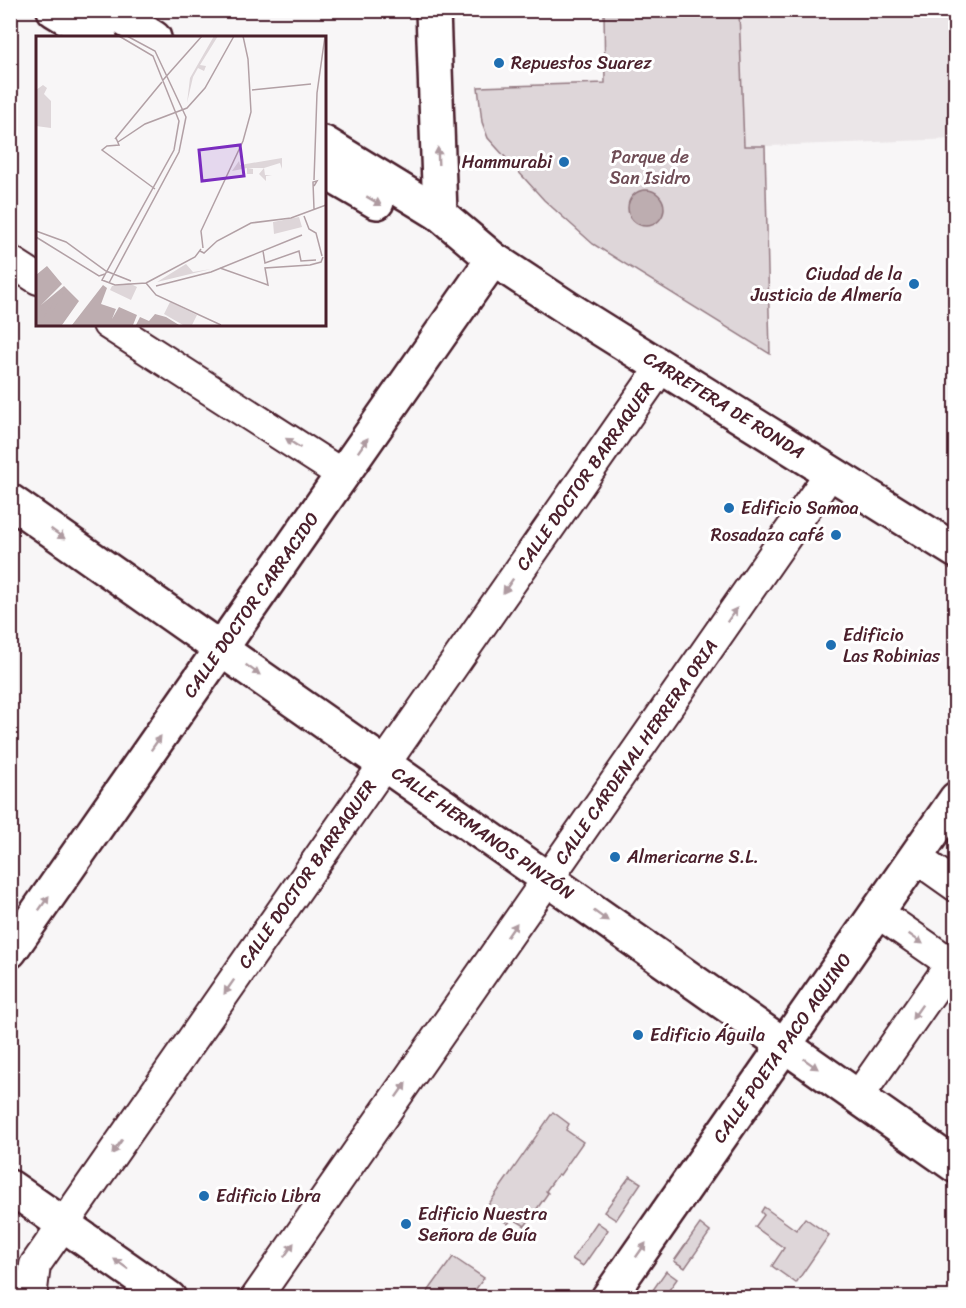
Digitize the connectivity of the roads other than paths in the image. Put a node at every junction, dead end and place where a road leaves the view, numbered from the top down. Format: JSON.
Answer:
{"nodes":[{"id":1,"x":54,"y":10,"type":"edge"},
{"id":2,"x":433,"y":10,"type":"edge"},
{"id":3,"x":97,"y":36,"type":"edge"},
{"id":4,"x":326,"y":144,"type":"edge"},
{"id":5,"x":326,"y":172,"type":"edge"},
{"id":6,"x":440,"y":214,"type":"junction"},
{"id":7,"x":493,"y":259,"type":"junction"},
{"id":8,"x":10,"y":261,"type":"edge"},
{"id":9,"x":36,"y":278,"type":"edge"},
{"id":10,"x":111,"y":326,"type":"edge"},
{"id":11,"x":662,"y":366,"type":"junction"},
{"id":12,"x":831,"y":472,"type":"junction"},
{"id":13,"x":343,"y":475,"type":"junction"},
{"id":14,"x":10,"y":501,"type":"edge"},
{"id":15,"x":956,"y":551,"type":"edge"},
{"id":16,"x":222,"y":648,"type":"junction"},
{"id":17,"x":385,"y":763,"type":"junction"},
{"id":18,"x":955,"y":802,"type":"edge"},
{"id":19,"x":915,"y":857,"type":"junction"},
{"id":20,"x":548,"y":879,"type":"junction"},
{"id":21,"x":956,"y":886,"type":"edge"},
{"id":22,"x":877,"y":912,"type":"junction"},
{"id":23,"x":10,"y":951,"type":"edge"},
{"id":24,"x":953,"y":965,"type":"edge"},
{"id":25,"x":784,"y":1045,"type":"junction"},
{"id":26,"x":858,"y":1097,"type":"junction"},
{"id":27,"x":956,"y":1166,"type":"edge"},
{"id":28,"x":10,"y":1187,"type":"edge"},
{"id":29,"x":64,"y":1224,"type":"junction"},
{"id":30,"x":31,"y":1298,"type":"edge"},
{"id":31,"x":168,"y":1298,"type":"edge"},
{"id":32,"x":255,"y":1298,"type":"edge"},
{"id":33,"x":608,"y":1298,"type":"edge"}],
"edges":[{"from":1,"to":3,"type":"street"},
{"from":6,"to":2,"type":"street","one_way":true},
{"from":4,"to":6,"type":"street","name":"CARRETERA DE RONDA"},
{"from":5,"to":7,"type":"street","name":"CARRETERA DE RONDA","one_way":true},
{"from":6,"to":7,"type":"street","name":"CARRETERA DE RONDA"},
{"from":7,"to":11,"type":"street","name":"CARRETERA DE RONDA"},
{"from":13,"to":7,"type":"street","name":"CALLE DOCTOR CARRACIDO","one_way":true},
{"from":8,"to":9,"type":"street"},
{"from":13,"to":10,"type":"street","one_way":true},
{"from":11,"to":12,"type":"street","name":"CARRETERA DE RONDA"},
{"from":11,"to":17,"type":"street","name":"CALLE DOCTOR BARRAQUER","one_way":true},
{"from":12,"to":15,"type":"street","name":"CARRETERA DE RONDA"},
{"from":20,"to":12,"type":"street","name":"CALLE CARDENAL HERRERA ORIA","one_way":true},
{"from":13,"to":16,"type":"street","name":"CALLE DOCTOR CARRACIDO"},
{"from":14,"to":16,"type":"street","name":"CALLE HERMANOS PINZÓN","one_way":true},
{"from":16,"to":17,"type":"street","name":"CALLE HERMANOS PINZÓN","one_way":true},
{"from":23,"to":16,"type":"street","name":"CALLE DOCTOR CARRACIDO","one_way":true},
{"from":17,"to":20,"type":"street","name":"CALLE HERMANOS PINZÓN"},
{"from":17,"to":29,"type":"street","name":"CALLE DOCTOR BARRAQUER","one_way":true},
{"from":18,"to":19,"type":"street","name":"CALLE POETA PACO AQUINO"},
{"from":19,"to":21,"type":"street"},
{"from":19,"to":22,"type":"street","name":"CALLE POETA PACO AQUINO"},
{"from":20,"to":25,"type":"street","name":"CALLE HERMANOS PINZÓN","one_way":true},
{"from":32,"to":20,"type":"street","name":"CALLE CARDENAL HERRERA ORIA","one_way":true},
{"from":22,"to":24,"type":"street","one_way":true},
{"from":22,"to":25,"type":"street","name":"CALLE POETA PACO AQUINO"},
{"from":24,"to":26,"type":"street","one_way":true},
{"from":25,"to":26,"type":"street","name":"CALLE HERMANOS PINZÓN","one_way":true},
{"from":33,"to":25,"type":"street","name":"CALLE POETA PACO AQUINO","one_way":true},
{"from":26,"to":27,"type":"street","name":"CALLE HERMANOS PINZÓN"},
{"from":28,"to":29,"type":"street"},
{"from":29,"to":30,"type":"street","name":"CALLE DOCTOR BARRAQUER"},
{"from":31,"to":29,"type":"street","one_way":true}]}
